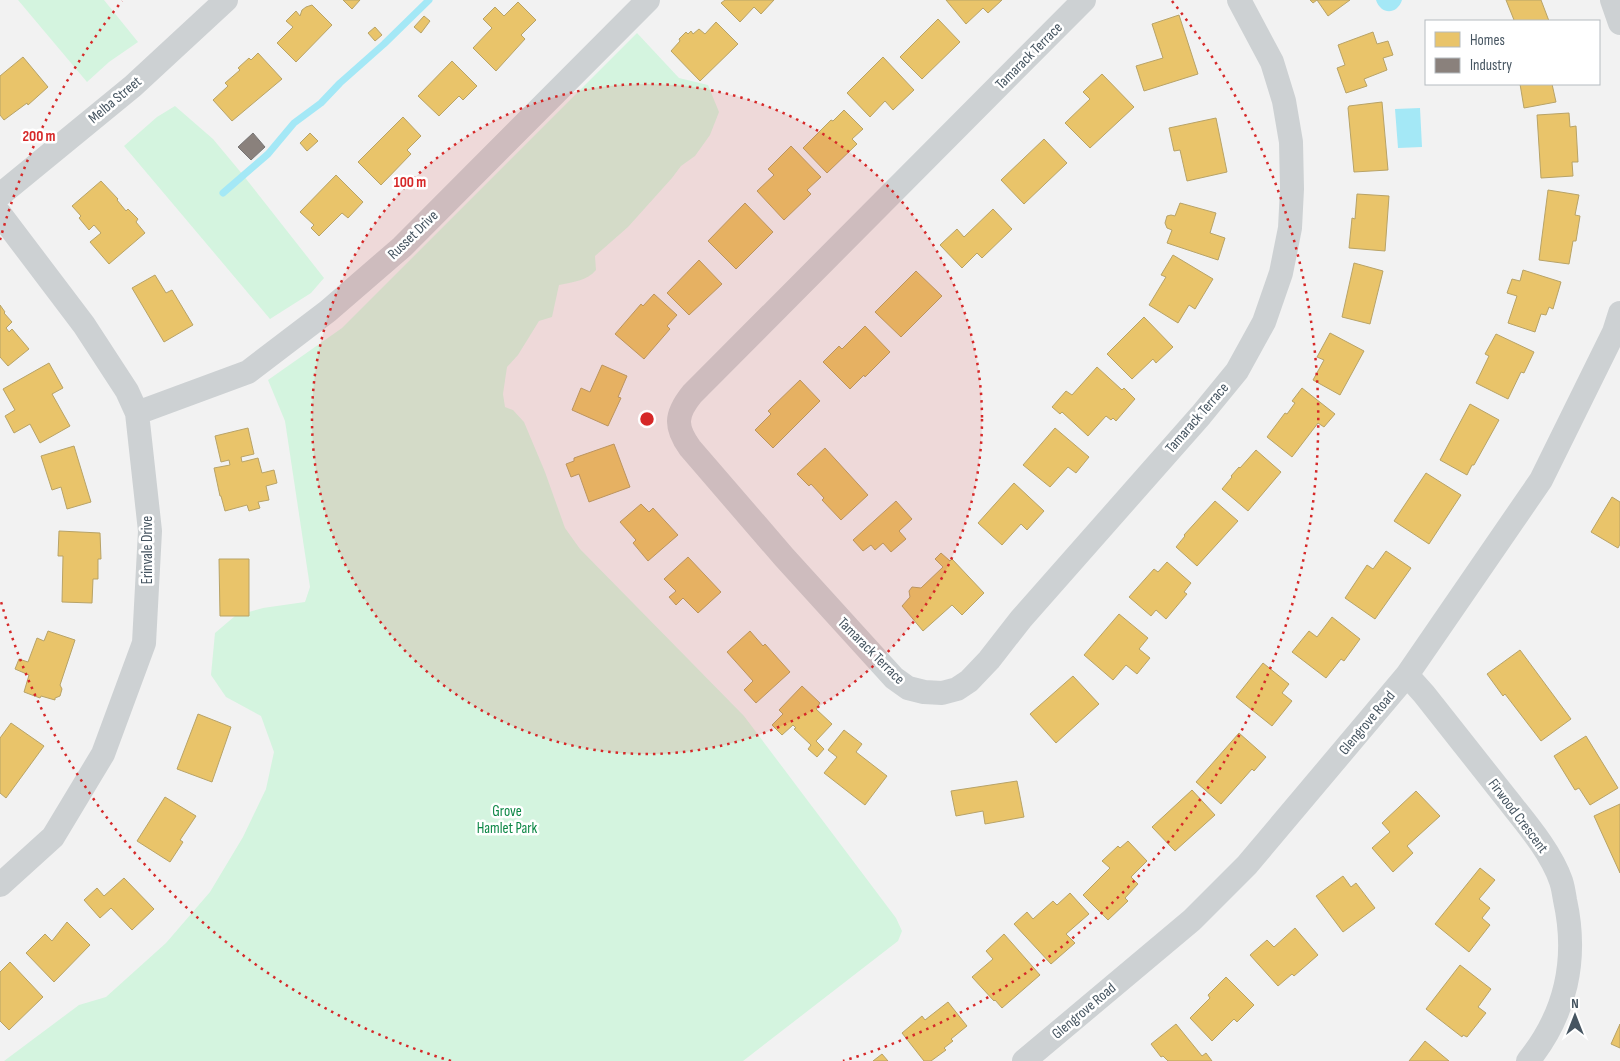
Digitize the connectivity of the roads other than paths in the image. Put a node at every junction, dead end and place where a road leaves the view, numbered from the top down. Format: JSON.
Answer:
{"nodes":[{"id":1,"x":226,"y":0,"type":"edge"},
{"id":2,"x":648,"y":0,"type":"edge"},
{"id":3,"x":1084,"y":0,"type":"edge"},
{"id":4,"x":1239,"y":0,"type":"edge"},
{"id":5,"x":1612,"y":0,"type":"edge"},
{"id":6,"x":1620,"y":24,"type":"edge"},
{"id":7,"x":0,"y":195,"type":"edge"},
{"id":8,"x":0,"y":214,"type":"edge"},
{"id":9,"x":1618,"y":328,"type":"edge"},
{"id":10,"x":137,"y":413,"type":"junction"},
{"id":11,"x":1407,"y":675,"type":"junction"},
{"id":12,"x":0,"y":885,"type":"edge"},
{"id":13,"x":1024,"y":1061,"type":"edge"},
{"id":14,"x":1528,"y":1061,"type":"edge"}],
"edges":[{"from":1,"to":7,"type":"street","name":"Melba Street"},
{"from":2,"to":10,"type":"street","name":"Russet Drive"},
{"from":3,"to":4,"type":"street","name":"Tamarack Terrace"},
{"from":5,"to":6,"type":"street"},
{"from":8,"to":10,"type":"street","name":"Erinvale Drive"},
{"from":9,"to":11,"type":"street","name":"Glengrove Road"},
{"from":10,"to":12,"type":"street","name":"Erinvale Drive"},
{"from":11,"to":13,"type":"street","name":"Glengrove Road"},
{"from":11,"to":14,"type":"street","name":"Firwood Crescent"}]}
